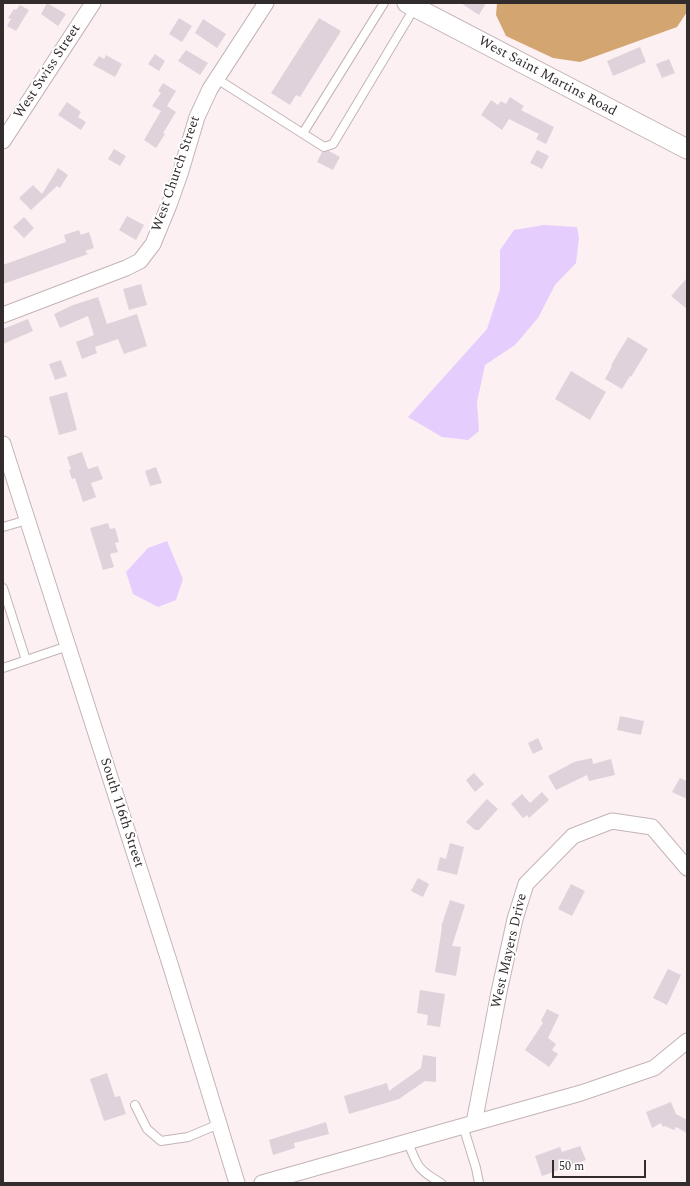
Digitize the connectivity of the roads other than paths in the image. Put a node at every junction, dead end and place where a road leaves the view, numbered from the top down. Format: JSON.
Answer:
{"nodes":[{"id":1,"x":93,"y":3,"type":"edge"},
{"id":2,"x":266,"y":3,"type":"edge"},
{"id":3,"x":384,"y":3,"type":"edge"},
{"id":4,"x":411,"y":5,"type":"edge"},
{"id":5,"x":217,"y":78,"type":"junction"},
{"id":6,"x":303,"y":134,"type":"junction"},
{"id":7,"x":3,"y":141,"type":"edge"},
{"id":8,"x":687,"y":149,"type":"edge"},
{"id":9,"x":3,"y":315,"type":"edge"},
{"id":10,"x":3,"y":444,"type":"edge"},
{"id":11,"x":27,"y":520,"type":"junction"},
{"id":12,"x":3,"y":527,"type":"edge"},
{"id":13,"x":3,"y":588,"type":"edge"},
{"id":14,"x":68,"y":646,"type":"junction"},
{"id":15,"x":26,"y":660,"type":"junction"},
{"id":16,"x":3,"y":668,"type":"edge"},
{"id":17,"x":687,"y":868,"type":"edge"},
{"id":18,"x":687,"y":1041,"type":"edge"},
{"id":19,"x":135,"y":1105,"type":"dead end"},
{"id":20,"x":219,"y":1124,"type":"junction"},
{"id":21,"x":469,"y":1124,"type":"junction"},
{"id":22,"x":408,"y":1142,"type":"junction"},
{"id":23,"x":237,"y":1183,"type":"edge"},
{"id":24,"x":262,"y":1183,"type":"edge"},
{"id":25,"x":441,"y":1183,"type":"edge"},
{"id":26,"x":479,"y":1183,"type":"edge"}],
"edges":[{"from":1,"to":7,"type":"street","name":"West Swiss Street"},
{"from":2,"to":5,"type":"street","name":"West Church Street"},
{"from":3,"to":6,"type":"lane"},
{"from":4,"to":6,"type":"lane"},
{"from":4,"to":8,"type":"street","name":"West Saint Martins Road"},
{"from":5,"to":6,"type":"lane"},
{"from":5,"to":9,"type":"street","name":"West Church Street"},
{"from":10,"to":11,"type":"street","name":"South 116th Street"},
{"from":11,"to":12,"type":"lane"},
{"from":11,"to":14,"type":"street","name":"South 116th Street"},
{"from":13,"to":15,"type":"lane"},
{"from":14,"to":15,"type":"lane"},
{"from":14,"to":20,"type":"street","name":"South 116th Street"},
{"from":15,"to":16,"type":"lane"},
{"from":17,"to":21,"type":"street","name":"West Mayers Drive"},
{"from":18,"to":21,"type":"street"},
{"from":19,"to":20,"type":"lane"},
{"from":20,"to":23,"type":"street","name":"South 116th Street"},
{"from":21,"to":22,"type":"street"},
{"from":21,"to":26,"type":"lane"},
{"from":22,"to":24,"type":"street"},
{"from":22,"to":25,"type":"lane"}]}
